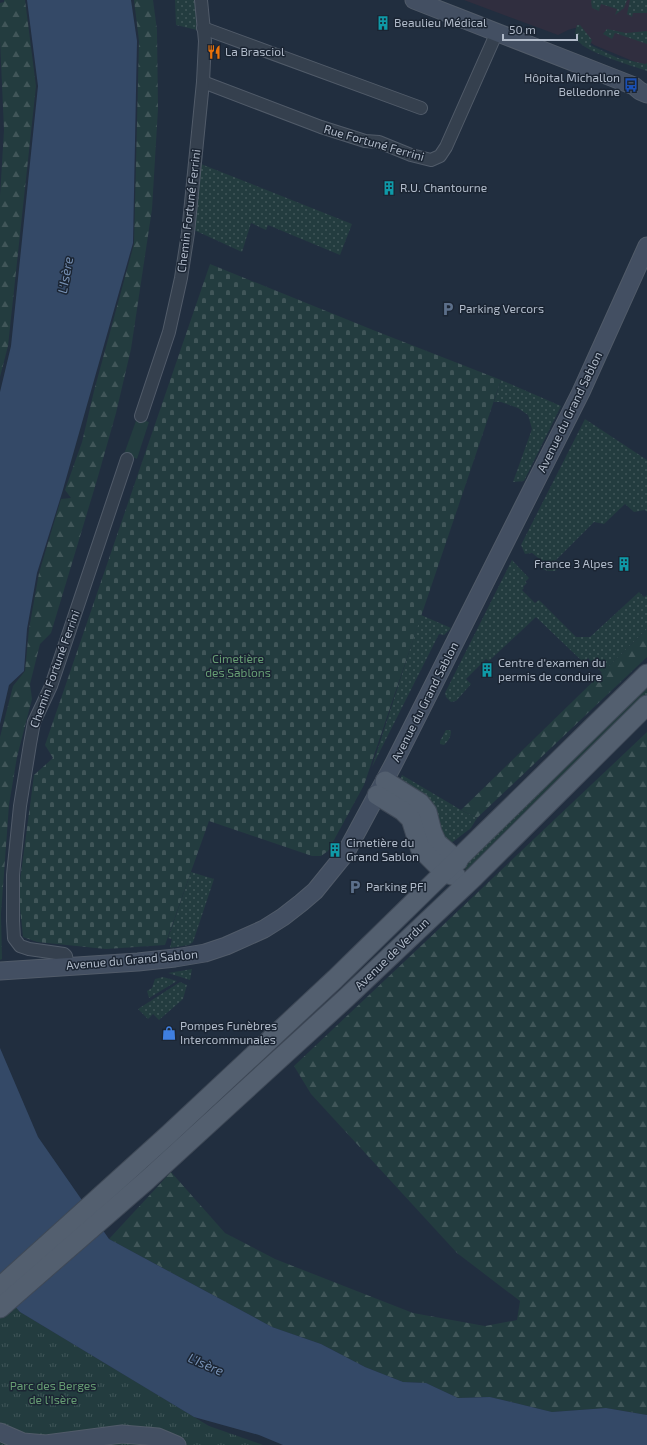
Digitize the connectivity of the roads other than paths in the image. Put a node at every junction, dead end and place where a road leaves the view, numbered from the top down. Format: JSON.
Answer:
{"nodes":[{"id":1,"x":201,"y":0,"type":"edge"},
{"id":2,"x":414,"y":0,"type":"edge"},
{"id":3,"x":203,"y":28,"type":"junction"},
{"id":4,"x":497,"y":32,"type":"junction"},
{"id":5,"x":203,"y":82,"type":"junction"},
{"id":6,"x":643,"y":89,"type":"edge"},
{"id":7,"x":421,"y":108,"type":"dead end"},
{"id":8,"x":647,"y":246,"type":"edge"},
{"id":9,"x":141,"y":416,"type":"dead end"},
{"id":10,"x":128,"y":458,"type":"dead end"},
{"id":11,"x":647,"y":674,"type":"edge"},
{"id":12,"x":647,"y":705,"type":"edge"},
{"id":13,"x":381,"y":788,"type":"junction"},
{"id":14,"x":452,"y":870,"type":"junction"},
{"id":15,"x":474,"y":877,"type":"junction"},
{"id":16,"x":68,"y":966,"type":"junction"},
{"id":17,"x":0,"y":971,"type":"edge"},
{"id":18,"x":369,"y":976,"type":"junction"},
{"id":19,"x":123,"y":1189,"type":"junction"},
{"id":20,"x":0,"y":1287,"type":"edge"},
{"id":21,"x":0,"y":1308,"type":"edge"},
{"id":22,"x":0,"y":1432,"type":"edge"},
{"id":23,"x":177,"y":1445,"type":"edge"}],
"edges":[{"from":1,"to":3,"type":"street","name":"Chemin Fortuné Ferrini"},
{"from":2,"to":4,"type":"street"},
{"from":3,"to":5,"type":"street","name":"Chemin Fortuné Ferrini"},
{"from":3,"to":7,"type":"street"},
{"from":4,"to":5,"type":"street","name":"Rue Fortuné Ferrini"},
{"from":4,"to":6,"type":"street"},
{"from":5,"to":9,"type":"street","name":"Chemin Fortuné Ferrini"},
{"from":8,"to":13,"type":"street","name":"Avenue du Grand Sablon"},
{"from":10,"to":16,"type":"street","name":"Chemin Fortuné Ferrini"},
{"from":11,"to":14,"type":"main road","name":"Avenue de Verdun"},
{"from":12,"to":15,"type":"main road","name":"Avenue de Verdun"},
{"from":13,"to":14,"type":"main road"},
{"from":13,"to":16,"type":"street","name":"Avenue du Grand Sablon"},
{"from":14,"to":15,"type":"main road"},
{"from":14,"to":18,"type":"main road"},
{"from":14,"to":19,"type":"main road","name":"Avenue de Verdun"},
{"from":15,"to":18,"type":"main road","name":"Avenue de Verdun"},
{"from":16,"to":17,"type":"street","name":"Avenue du Grand Sablon"},
{"from":18,"to":19,"type":"main road","name":"Avenue de Verdun"},
{"from":19,"to":20,"type":"main road"},
{"from":19,"to":21,"type":"main road"},
{"from":22,"to":23,"type":"street"}]}
